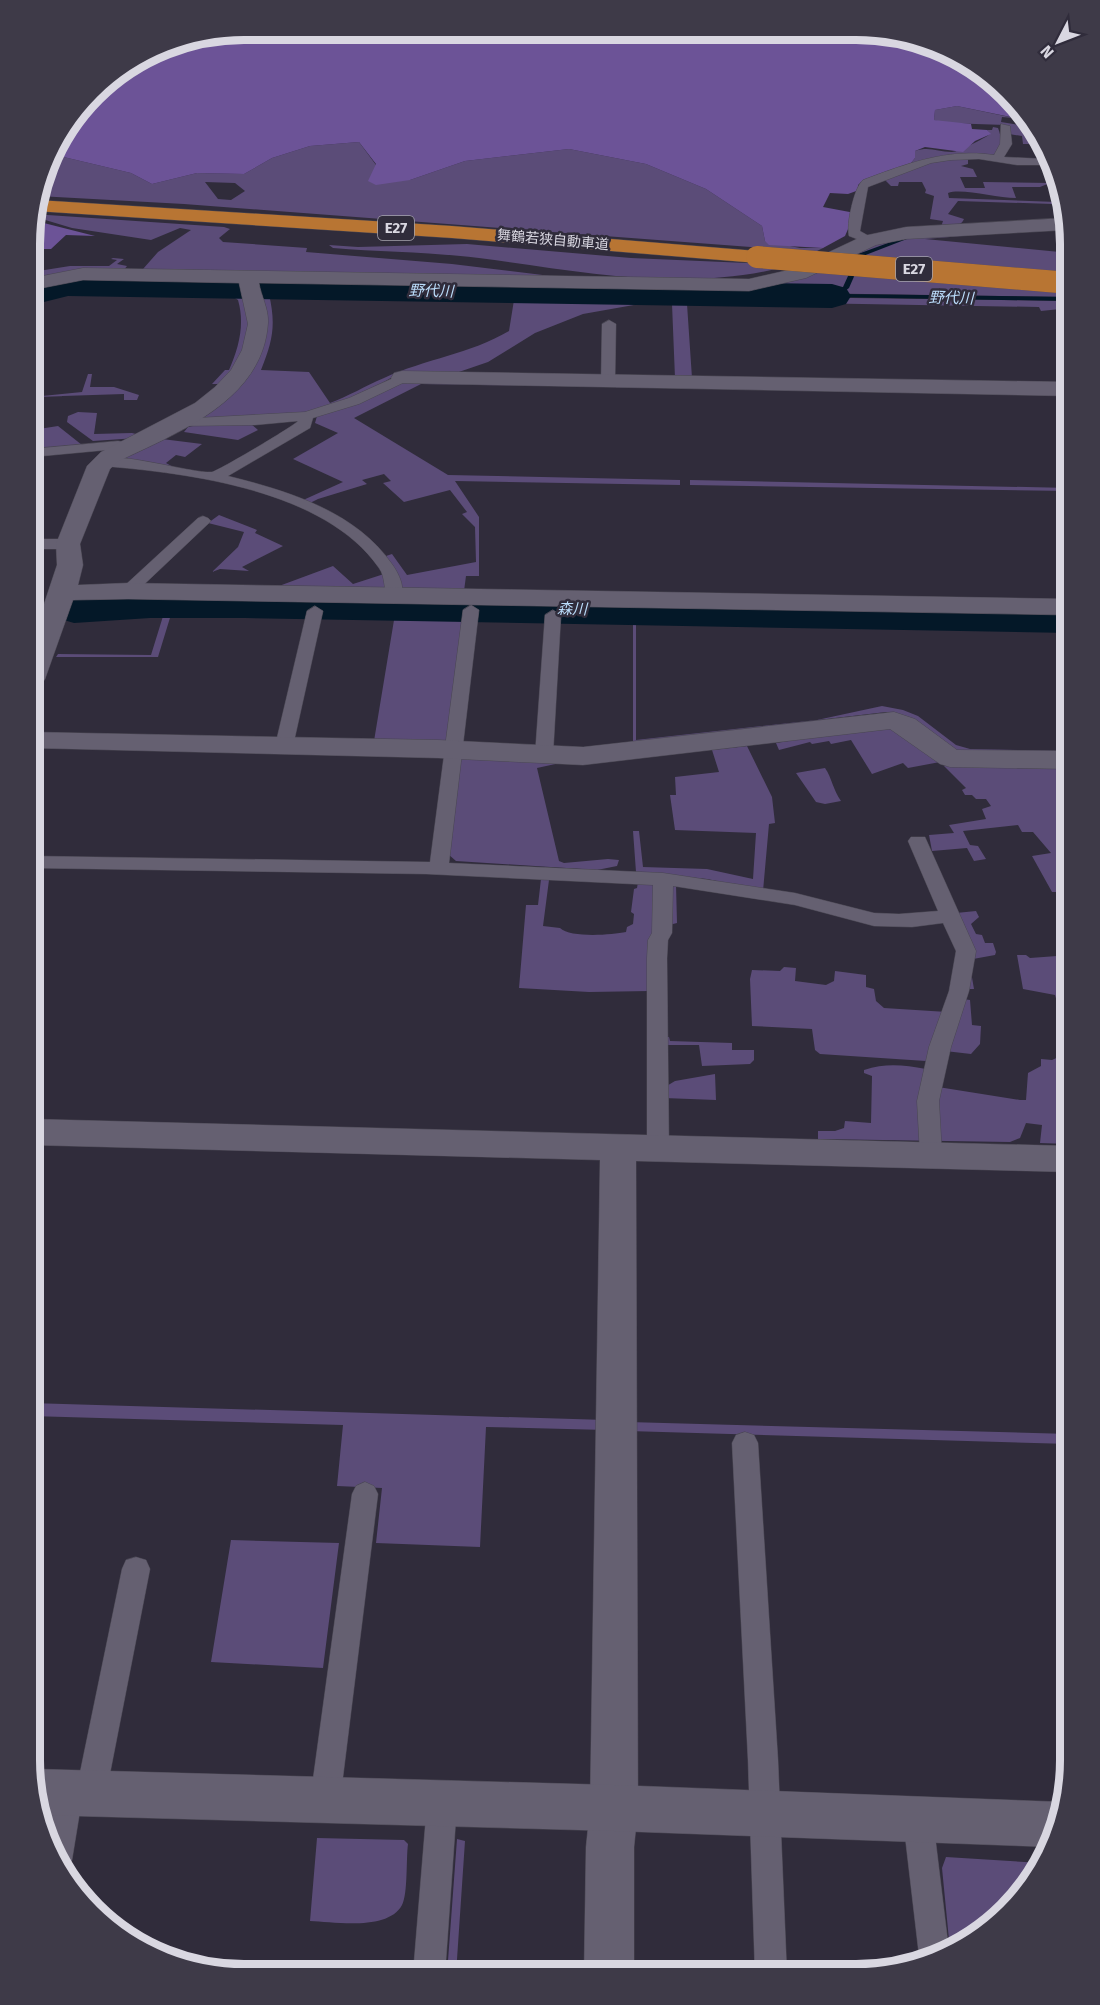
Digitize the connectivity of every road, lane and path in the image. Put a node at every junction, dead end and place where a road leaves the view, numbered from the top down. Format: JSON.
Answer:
{"nodes":[{"id":1,"x":1005,"y":126,"type":"dead end"},
{"id":2,"x":998,"y":158,"type":"junction"},
{"id":3,"x":1042,"y":163,"type":"edge"},
{"id":4,"x":44,"y":206,"type":"edge"},
{"id":5,"x":1058,"y":224,"type":"edge"},
{"id":6,"x":870,"y":240,"type":"junction"},
{"id":7,"x":40,"y":282,"type":"edge"},
{"id":8,"x":1060,"y":282,"type":"edge"},
{"id":9,"x":250,"y":285,"type":"junction"},
{"id":10,"x":609,"y":324,"type":"dead end"},
{"id":11,"x":402,"y":378,"type":"joint"},
{"id":12,"x":608,"y":381,"type":"junction"},
{"id":13,"x":1060,"y":389,"type":"edge"},
{"id":14,"x":306,"y":416,"type":"junction"},
{"id":15,"x":183,"y":422,"type":"junction"},
{"id":16,"x":130,"y":447,"type":"junction"},
{"id":17,"x":40,"y":452,"type":"edge"},
{"id":18,"x":102,"y":462,"type":"junction"},
{"id":19,"x":215,"y":477,"type":"junction"},
{"id":20,"x":203,"y":521,"type":"dead end"},
{"id":21,"x":40,"y":544,"type":"edge"},
{"id":22,"x":68,"y":544,"type":"junction"},
{"id":23,"x":128,"y":591,"type":"junction"},
{"id":24,"x":63,"y":593,"type":"junction"},
{"id":25,"x":394,"y":595,"type":"junction"},
{"id":26,"x":472,"y":603,"type":"junction"},
{"id":27,"x":1060,"y":607,"type":"edge"},
{"id":28,"x":315,"y":611,"type":"dead end"},
{"id":29,"x":553,"y":615,"type":"dead end"},
{"id":30,"x":40,"y":655,"type":"edge"},
{"id":31,"x":40,"y":741,"type":"edge"},
{"id":32,"x":284,"y":746,"type":"junction"},
{"id":33,"x":453,"y":750,"type":"junction"},
{"id":34,"x":544,"y":755,"type":"junction"},
{"id":35,"x":1060,"y":760,"type":"edge"},
{"id":36,"x":918,"y":841,"type":"dead end"},
{"id":37,"x":40,"y":862,"type":"edge"},
{"id":38,"x":439,"y":869,"type":"junction"},
{"id":39,"x":663,"y":879,"type":"junction"},
{"id":40,"x":950,"y":915,"type":"junction"},
{"id":41,"x":40,"y":1132,"type":"edge"},
{"id":42,"x":618,"y":1147,"type":"junction"},
{"id":43,"x":658,"y":1149,"type":"junction"},
{"id":44,"x":931,"y":1155,"type":"junction"},
{"id":45,"x":1059,"y":1159,"type":"edge"},
{"id":46,"x":745,"y":1443,"type":"dead end"},
{"id":47,"x":365,"y":1494,"type":"dead end"},
{"id":48,"x":136,"y":1569,"type":"dead end"},
{"id":49,"x":65,"y":1793,"type":"edge"},
{"id":50,"x":326,"y":1801,"type":"junction"},
{"id":51,"x":442,"y":1804,"type":"junction"},
{"id":52,"x":615,"y":1808,"type":"junction"},
{"id":53,"x":764,"y":1814,"type":"junction"},
{"id":54,"x":918,"y":1819,"type":"junction"},
{"id":55,"x":1050,"y":1824,"type":"edge"},
{"id":56,"x":59,"y":1844,"type":"edge"},
{"id":57,"x":933,"y":1949,"type":"edge"},
{"id":58,"x":430,"y":1965,"type":"edge"},
{"id":59,"x":609,"y":1965,"type":"edge"},
{"id":60,"x":771,"y":1965,"type":"edge"}],
"edges":[{"from":1,"to":2,"type":"lane"},
{"from":2,"to":3,"type":"lane"},
{"from":2,"to":6,"type":"lane"},
{"from":4,"to":8,"type":"highway","name":"舞鶴若狭自動車道","number":"E27","bridge":true},
{"from":5,"to":6,"type":"street"},
{"from":6,"to":9,"type":"street"},
{"from":7,"to":9,"type":"street"},
{"from":9,"to":15,"type":"street"},
{"from":10,"to":12,"type":"lane"},
{"from":11,"to":12,"type":"street"},
{"from":11,"to":14,"type":"lane"},
{"from":12,"to":13,"type":"street"},
{"from":14,"to":15,"type":"lane"},
{"from":14,"to":19,"type":"lane"},
{"from":15,"to":16,"type":"street"},
{"from":16,"to":17,"type":"lane"},
{"from":16,"to":18,"type":"street"},
{"from":18,"to":19,"type":"lane"},
{"from":18,"to":22,"type":"street"},
{"from":19,"to":25,"type":"lane"},
{"from":20,"to":23,"type":"lane"},
{"from":21,"to":22,"type":"lane"},
{"from":22,"to":24,"type":"street"},
{"from":23,"to":24,"type":"street"},
{"from":23,"to":25,"type":"street"},
{"from":24,"to":30,"type":"street"},
{"from":25,"to":26,"type":"street"},
{"from":26,"to":27,"type":"street"},
{"from":26,"to":33,"type":"lane"},
{"from":28,"to":32,"type":"lane"},
{"from":29,"to":34,"type":"lane"},
{"from":31,"to":32,"type":"street"},
{"from":32,"to":33,"type":"street"},
{"from":33,"to":34,"type":"street"},
{"from":33,"to":38,"type":"lane"},
{"from":34,"to":35,"type":"street"},
{"from":36,"to":40,"type":"lane"},
{"from":37,"to":38,"type":"lane"},
{"from":38,"to":39,"type":"lane"},
{"from":39,"to":40,"type":"lane"},
{"from":39,"to":43,"type":"lane"},
{"from":40,"to":44,"type":"lane"},
{"from":41,"to":42,"type":"street"},
{"from":42,"to":43,"type":"street"},
{"from":42,"to":52,"type":"street"},
{"from":43,"to":44,"type":"street"},
{"from":44,"to":45,"type":"street"},
{"from":46,"to":53,"type":"lane"},
{"from":47,"to":50,"type":"lane"},
{"from":48,"to":49,"type":"lane"},
{"from":49,"to":50,"type":"street"},
{"from":49,"to":56,"type":"lane"},
{"from":50,"to":51,"type":"street"},
{"from":51,"to":52,"type":"street"},
{"from":51,"to":58,"type":"lane"},
{"from":52,"to":53,"type":"street"},
{"from":52,"to":59,"type":"street"},
{"from":53,"to":54,"type":"street"},
{"from":53,"to":60,"type":"lane"},
{"from":54,"to":55,"type":"street"},
{"from":54,"to":57,"type":"lane"}]}
